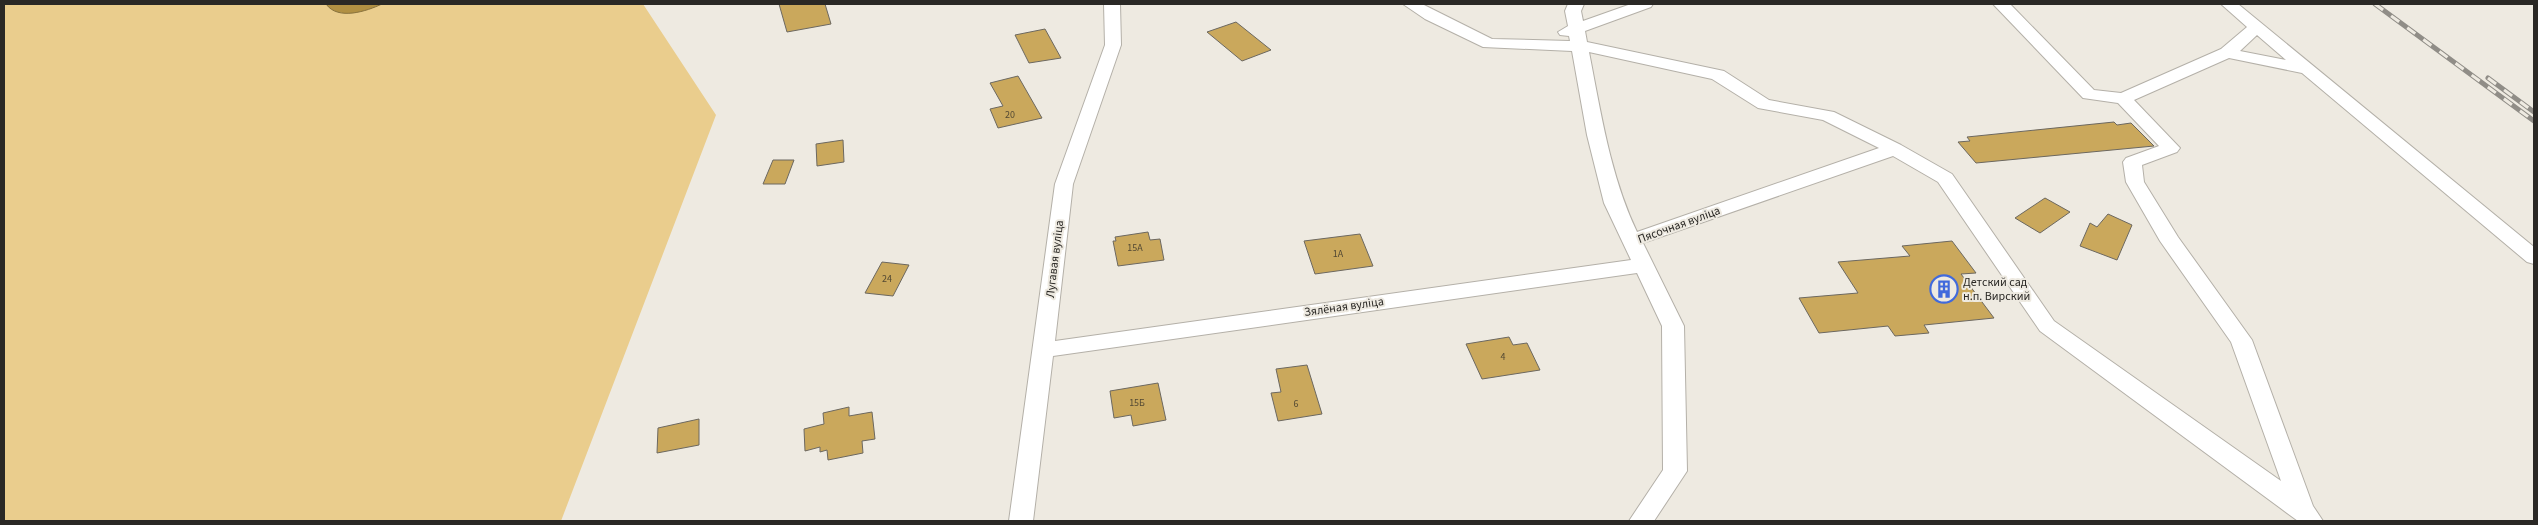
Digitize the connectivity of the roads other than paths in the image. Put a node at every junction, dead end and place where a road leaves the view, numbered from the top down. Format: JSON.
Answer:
{"nodes":[{"id":1,"x":1112,"y":4,"type":"edge"},
{"id":2,"x":1411,"y":4,"type":"edge"},
{"id":3,"x":1576,"y":4,"type":"edge"},
{"id":4,"x":1645,"y":4,"type":"edge"},
{"id":5,"x":2001,"y":4,"type":"edge"},
{"id":6,"x":2229,"y":4,"type":"edge"},
{"id":7,"x":2258,"y":26,"type":"junction"},
{"id":8,"x":1576,"y":28,"type":"junction"},
{"id":9,"x":1533,"y":44,"type":"junction"},
{"id":10,"x":1580,"y":46,"type":"junction"},
{"id":11,"x":2227,"y":53,"type":"junction"},
{"id":12,"x":2312,"y":71,"type":"junction"},
{"id":13,"x":2123,"y":99,"type":"junction"},
{"id":14,"x":1895,"y":149,"type":"junction"},
{"id":15,"x":1633,"y":240,"type":"junction"},
{"id":16,"x":2534,"y":257,"type":"edge"},
{"id":17,"x":1644,"y":265,"type":"junction"},
{"id":18,"x":1043,"y":350,"type":"junction"},
{"id":19,"x":2307,"y":516,"type":"edge"},
{"id":20,"x":1021,"y":521,"type":"edge"},
{"id":21,"x":1641,"y":521,"type":"edge"}],
"edges":[{"from":1,"to":18,"type":"street","name":"Лугавая вуліца"},
{"from":2,"to":9,"type":"street"},
{"from":3,"to":8,"type":"street"},
{"from":4,"to":8,"type":"street"},
{"from":5,"to":13,"type":"street"},
{"from":6,"to":7,"type":"street"},
{"from":7,"to":11,"type":"street"},
{"from":7,"to":12,"type":"street"},
{"from":8,"to":9,"type":"street"},
{"from":8,"to":10,"type":"street"},
{"from":9,"to":10,"type":"street"},
{"from":10,"to":14,"type":"street"},
{"from":10,"to":15,"type":"street"},
{"from":11,"to":12,"type":"street"},
{"from":11,"to":13,"type":"street"},
{"from":12,"to":16,"type":"street"},
{"from":13,"to":19,"type":"street"},
{"from":14,"to":15,"type":"street","name":"Пясочная вуліца"},
{"from":14,"to":19,"type":"street"},
{"from":15,"to":17,"type":"street","name":"Пясочная вуліца"},
{"from":17,"to":18,"type":"street","name":"Зялёная вуліца"},
{"from":17,"to":21,"type":"street","name":"Пясочная вуліца"},
{"from":18,"to":20,"type":"street","name":"Лугавая вуліца"}]}
